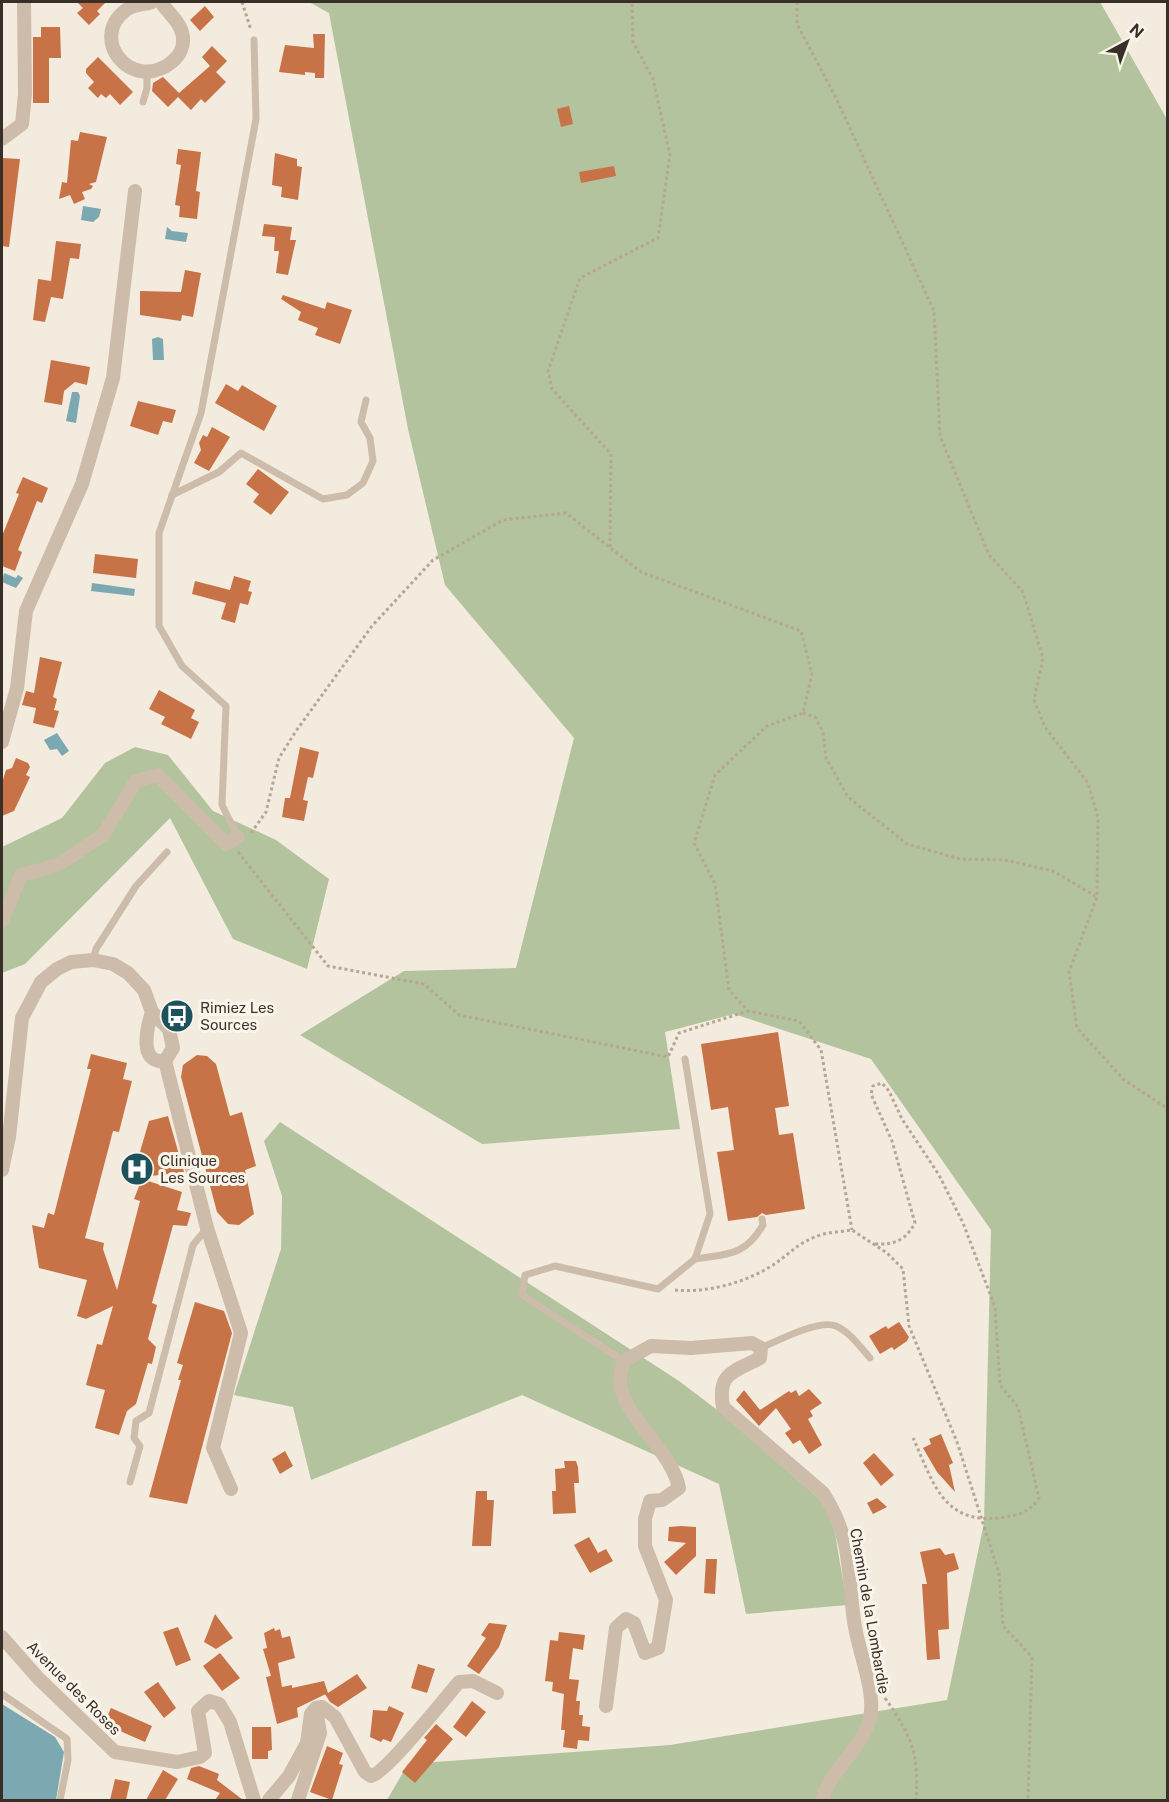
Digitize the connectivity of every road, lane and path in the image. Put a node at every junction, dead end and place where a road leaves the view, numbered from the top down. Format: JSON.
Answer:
{"nodes":[{"id":1,"x":24,"y":2,"type":"edge"},
{"id":2,"x":152,"y":2,"type":"edge"},
{"id":3,"x":161,"y":2,"type":"edge"},
{"id":4,"x":242,"y":2,"type":"edge"},
{"id":5,"x":632,"y":2,"type":"edge"},
{"id":6,"x":797,"y":2,"type":"edge"},
{"id":7,"x":254,"y":40,"type":"joint"},
{"id":8,"x":147,"y":73,"type":"junction"},
{"id":9,"x":143,"y":102,"type":"dead end"},
{"id":10,"x":2,"y":139,"type":"edge"},
{"id":11,"x":135,"y":191,"type":"dead end"},
{"id":12,"x":366,"y":400,"type":"dead end"},
{"id":13,"x":172,"y":495,"type":"junction"},
{"id":14,"x":610,"y":547,"type":"junction"},
{"id":15,"x":803,"y":713,"type":"junction"},
{"id":16,"x":2,"y":742,"type":"edge"},
{"id":17,"x":232,"y":841,"type":"junction"},
{"id":18,"x":167,"y":852,"type":"dead end"},
{"id":19,"x":1097,"y":897,"type":"junction"},
{"id":20,"x":2,"y":921,"type":"edge"},
{"id":21,"x":93,"y":960,"type":"junction"},
{"id":22,"x":748,"y":1011,"type":"junction"},
{"id":23,"x":152,"y":1012,"type":"junction"},
{"id":24,"x":685,"y":1059,"type":"dead end"},
{"id":25,"x":165,"y":1061,"type":"junction"},
{"id":26,"x":1167,"y":1109,"type":"edge"},
{"id":27,"x":2,"y":1170,"type":"edge"},
{"id":28,"x":762,"y":1219,"type":"dead end"},
{"id":29,"x":207,"y":1228,"type":"junction"},
{"id":30,"x":852,"y":1230,"type":"junction"},
{"id":31,"x":875,"y":1244,"type":"junction"},
{"id":32,"x":695,"y":1259,"type":"junction"},
{"id":33,"x":658,"y":1289,"type":"junction"},
{"id":34,"x":761,"y":1348,"type":"junction"},
{"id":35,"x":870,"y":1358,"type":"dead end"},
{"id":36,"x":624,"y":1361,"type":"junction"},
{"id":37,"x":913,"y":1438,"type":"dead end"},
{"id":38,"x":130,"y":1482,"type":"dead end"},
{"id":39,"x":231,"y":1489,"type":"dead end"},
{"id":40,"x":983,"y":1520,"type":"junction"},
{"id":41,"x":2,"y":1637,"type":"edge"},
{"id":42,"x":868,"y":1683,"type":"junction"},
{"id":43,"x":497,"y":1693,"type":"dead end"},
{"id":44,"x":2,"y":1694,"type":"edge"},
{"id":45,"x":606,"y":1706,"type":"dead end"},
{"id":46,"x":316,"y":1708,"type":"junction"},
{"id":47,"x":60,"y":1800,"type":"edge"},
{"id":48,"x":254,"y":1800,"type":"edge"},
{"id":49,"x":269,"y":1800,"type":"edge"},
{"id":50,"x":298,"y":1800,"type":"edge"},
{"id":51,"x":822,"y":1800,"type":"edge"},
{"id":52,"x":916,"y":1800,"type":"edge"},
{"id":53,"x":1028,"y":1800,"type":"edge"}],
"edges":[{"from":1,"to":10,"type":"street"},
{"from":2,"to":8,"type":"street"},
{"from":3,"to":8,"type":"street"},
{"from":4,"to":7,"type":"path"},
{"from":5,"to":14,"type":"path"},
{"from":6,"to":19,"type":"path"},
{"from":7,"to":13,"type":"lane"},
{"from":8,"to":9,"type":"lane"},
{"from":11,"to":16,"type":"street"},
{"from":12,"to":13,"type":"lane"},
{"from":13,"to":17,"type":"lane"},
{"from":14,"to":15,"type":"path"},
{"from":14,"to":17,"type":"path"},
{"from":15,"to":19,"type":"path"},
{"from":15,"to":22,"type":"path"},
{"from":17,"to":20,"type":"street"},
{"from":17,"to":22,"type":"path"},
{"from":18,"to":21,"type":"lane"},
{"from":19,"to":26,"type":"path"},
{"from":21,"to":23,"type":"street"},
{"from":21,"to":27,"type":"street"},
{"from":22,"to":30,"type":"path"},
{"from":23,"to":25,"type":"street"},
{"from":23,"to":25,"type":"street"},
{"from":24,"to":32,"type":"lane"},
{"from":25,"to":29,"type":"street"},
{"from":28,"to":32,"type":"lane"},
{"from":29,"to":38,"type":"lane"},
{"from":29,"to":39,"type":"street"},
{"from":30,"to":31,"type":"path"},
{"from":30,"to":33,"type":"path"},
{"from":31,"to":40,"type":"path"},
{"from":31,"to":40,"type":"path"},
{"from":32,"to":33,"type":"lane"},
{"from":33,"to":36,"type":"lane"},
{"from":34,"to":35,"type":"lane"},
{"from":34,"to":36,"type":"street"},
{"from":34,"to":42,"type":"street","name":"Chemin de la Lombardie"},
{"from":36,"to":45,"type":"street"},
{"from":37,"to":40,"type":"path"},
{"from":40,"to":53,"type":"path"},
{"from":41,"to":48,"type":"street","name":"Avenue des Roses"},
{"from":42,"to":51,"type":"street","name":"Chemin de la Lombardie"},
{"from":42,"to":52,"type":"path"},
{"from":43,"to":46,"type":"street"},
{"from":44,"to":47,"type":"lane"},
{"from":46,"to":49,"type":"street"},
{"from":46,"to":50,"type":"street"}]}
